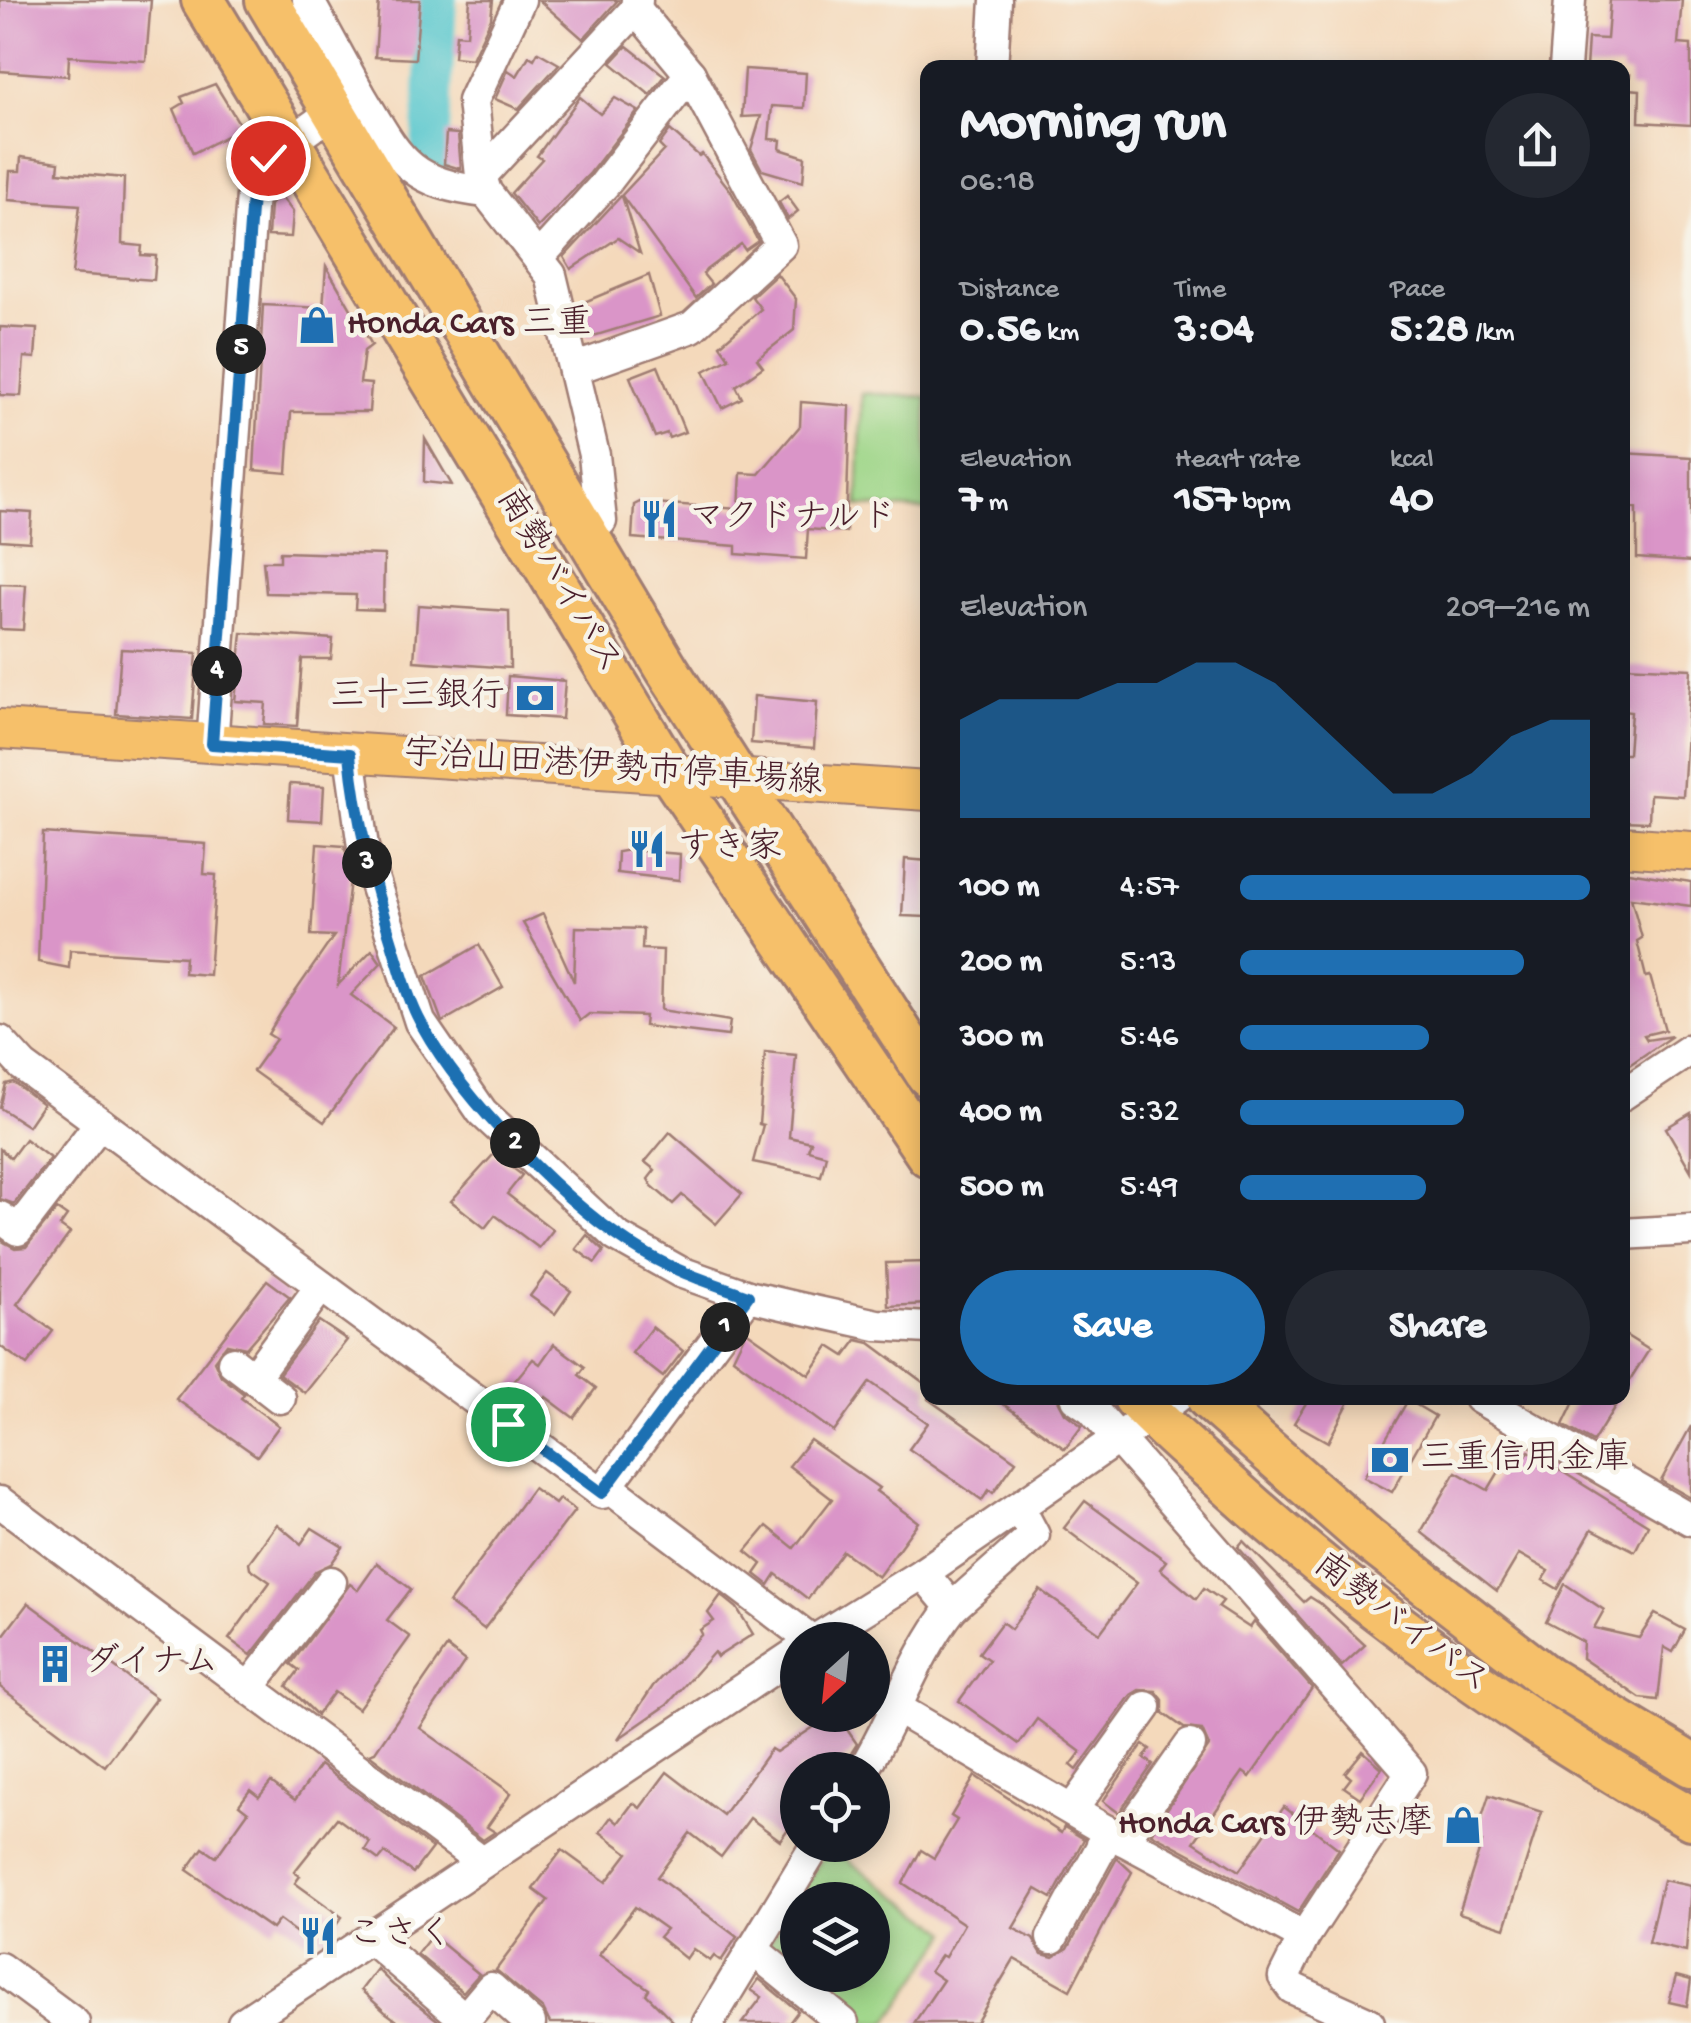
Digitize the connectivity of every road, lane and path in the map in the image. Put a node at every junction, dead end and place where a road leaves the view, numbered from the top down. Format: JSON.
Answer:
{"nodes":[{"id":1,"x":202,"y":0,"type":"edge"},
{"id":2,"x":267,"y":0,"type":"edge"},
{"id":3,"x":308,"y":0,"type":"edge"},
{"id":4,"x":520,"y":0,"type":"edge"},
{"id":5,"x":996,"y":0,"type":"edge"},
{"id":6,"x":1570,"y":0,"type":"edge"},
{"id":7,"x":636,"y":5,"type":"edge"},
{"id":8,"x":992,"y":60,"type":"edge"},
{"id":9,"x":1566,"y":60,"type":"edge"},
{"id":10,"x":690,"y":74,"type":"junction"},
{"id":11,"x":345,"y":102,"type":"junction"},
{"id":12,"x":289,"y":138,"type":"junction"},
{"id":13,"x":483,"y":184,"type":"junction"},
{"id":14,"x":538,"y":258,"type":"junction"},
{"id":15,"x":574,"y":369,"type":"junction"},
{"id":16,"x":601,"y":521,"type":"dead end"},
{"id":17,"x":0,"y":729,"type":"edge"},
{"id":18,"x":212,"y":744,"type":"junction"},
{"id":19,"x":350,"y":754,"type":"junction"},
{"id":20,"x":671,"y":774,"type":"junction"},
{"id":21,"x":734,"y":778,"type":"junction"},
{"id":22,"x":920,"y":790,"type":"edge"},
{"id":23,"x":1630,"y":847,"type":"edge"},
{"id":24,"x":1691,"y":851,"type":"edge"},
{"id":25,"x":1691,"y":1048,"type":"edge"},
{"id":26,"x":5,"y":1054,"type":"edge"},
{"id":27,"x":920,"y":1063,"type":"edge"},
{"id":28,"x":1630,"y":1090,"type":"edge"},
{"id":29,"x":100,"y":1123,"type":"junction"},
{"id":30,"x":920,"y":1143,"type":"edge"},
{"id":31,"x":0,"y":1216,"type":"edge"},
{"id":32,"x":1691,"y":1230,"type":"edge"},
{"id":33,"x":1630,"y":1234,"type":"edge"},
{"id":34,"x":321,"y":1286,"type":"junction"},
{"id":35,"x":748,"y":1296,"type":"junction"},
{"id":36,"x":920,"y":1328,"type":"edge"},
{"id":37,"x":280,"y":1398,"type":"dead end"},
{"id":38,"x":1110,"y":1405,"type":"edge"},
{"id":39,"x":1216,"y":1405,"type":"edge"},
{"id":40,"x":1491,"y":1405,"type":"edge"},
{"id":41,"x":1145,"y":1412,"type":"edge"},
{"id":42,"x":607,"y":1486,"type":"junction"},
{"id":43,"x":0,"y":1502,"type":"edge"},
{"id":44,"x":1019,"y":1507,"type":"junction"},
{"id":45,"x":1691,"y":1520,"type":"edge"},
{"id":46,"x":923,"y":1573,"type":"junction"},
{"id":47,"x":330,"y":1582,"type":"dead end"},
{"id":48,"x":952,"y":1608,"type":"junction"},
{"id":49,"x":789,"y":1622,"type":"edge"},
{"id":50,"x":843,"y":1622,"type":"edge"},
{"id":51,"x":780,"y":1664,"type":"edge"},
{"id":52,"x":249,"y":1688,"type":"junction"},
{"id":53,"x":890,"y":1704,"type":"edge"},
{"id":54,"x":1146,"y":1707,"type":"dead end"},
{"id":55,"x":898,"y":1710,"type":"junction"},
{"id":56,"x":1190,"y":1745,"type":"dead end"},
{"id":57,"x":874,"y":1752,"type":"edge"},
{"id":58,"x":1691,"y":1766,"type":"edge"},
{"id":59,"x":1072,"y":1810,"type":"junction"},
{"id":60,"x":1691,"y":1818,"type":"edge"},
{"id":61,"x":1114,"y":1835,"type":"junction"},
{"id":62,"x":482,"y":1862,"type":"junction"},
{"id":63,"x":806,"y":1862,"type":"edge"},
{"id":64,"x":1304,"y":1937,"type":"junction"},
{"id":65,"x":370,"y":1938,"type":"junction"},
{"id":66,"x":1052,"y":1938,"type":"dead end"},
{"id":67,"x":752,"y":1949,"type":"junction"},
{"id":68,"x":0,"y":1968,"type":"edge"},
{"id":69,"x":1318,"y":2013,"type":"edge"},
{"id":70,"x":74,"y":2023,"type":"edge"},
{"id":71,"x":243,"y":2023,"type":"edge"},
{"id":72,"x":530,"y":2023,"type":"edge"},
{"id":73,"x":708,"y":2023,"type":"edge"},
{"id":74,"x":843,"y":2023,"type":"edge"},
{"id":75,"x":1369,"y":2023,"type":"edge"}],
"edges":[{"from":1,"to":12,"type":"highway","name":"南勢バイパス"},
{"from":2,"to":11,"type":"highway","name":"南勢バイパス"},
{"from":3,"to":11,"type":"street"},
{"from":4,"to":13,"type":"street"},
{"from":5,"to":8,"type":"street"},
{"from":6,"to":9,"type":"street"},
{"from":7,"to":10,"type":"street"},
{"from":7,"to":13,"type":"street"},
{"from":10,"to":14,"type":"street"},
{"from":10,"to":15,"type":"street"},
{"from":11,"to":12,"type":"street"},
{"from":11,"to":13,"type":"street"},
{"from":11,"to":21,"type":"highway","name":"南勢バイパス"},
{"from":12,"to":18,"type":"street"},
{"from":12,"to":20,"type":"highway","name":"南勢バイパス"},
{"from":13,"to":14,"type":"street"},
{"from":14,"to":15,"type":"street"},
{"from":15,"to":16,"type":"street"},
{"from":17,"to":18,"type":"main road","name":"宇治山田港伊勢市停車場線"},
{"from":18,"to":19,"type":"main road","name":"宇治山田港伊勢市停車場線"},
{"from":19,"to":20,"type":"main road","name":"宇治山田港伊勢市停車場線"},
{"from":19,"to":35,"type":"street"},
{"from":20,"to":21,"type":"main road","name":"宇治山田港伊勢市停車場線"},
{"from":20,"to":30,"type":"highway","name":"南勢バイパス"},
{"from":21,"to":22,"type":"main road","name":"宇治山田港伊勢市停車場線"},
{"from":21,"to":27,"type":"highway","name":"南勢バイパス"},
{"from":23,"to":24,"type":"main road"},
{"from":25,"to":28,"type":"street"},
{"from":26,"to":29,"type":"street"},
{"from":29,"to":31,"type":"street"},
{"from":29,"to":34,"type":"street"},
{"from":32,"to":33,"type":"street"},
{"from":34,"to":37,"type":"street"},
{"from":34,"to":42,"type":"street"},
{"from":35,"to":36,"type":"street"},
{"from":35,"to":42,"type":"street"},
{"from":38,"to":41,"type":"street"},
{"from":39,"to":58,"type":"highway","name":"南勢バイパス"},
{"from":40,"to":45,"type":"street"},
{"from":41,"to":44,"type":"street"},
{"from":41,"to":60,"type":"highway","name":"南勢バイパス"},
{"from":41,"to":64,"type":"street"},
{"from":42,"to":49,"type":"street"},
{"from":43,"to":52,"type":"street"},
{"from":44,"to":46,"type":"street"},
{"from":44,"to":48,"type":"street"},
{"from":46,"to":48,"type":"street"},
{"from":46,"to":50,"type":"street"},
{"from":47,"to":52,"type":"street"},
{"from":48,"to":55,"type":"street"},
{"from":51,"to":62,"type":"street"},
{"from":52,"to":62,"type":"street"},
{"from":53,"to":55,"type":"street"},
{"from":54,"to":59,"type":"street"},
{"from":55,"to":57,"type":"street"},
{"from":55,"to":59,"type":"street"},
{"from":56,"to":61,"type":"street"},
{"from":59,"to":61,"type":"street"},
{"from":61,"to":64,"type":"street"},
{"from":61,"to":66,"type":"street"},
{"from":62,"to":65,"type":"street"},
{"from":63,"to":67,"type":"street"},
{"from":64,"to":69,"type":"street"},
{"from":65,"to":71,"type":"street"},
{"from":65,"to":72,"type":"street"},
{"from":67,"to":73,"type":"street"},
{"from":67,"to":74,"type":"street"},
{"from":68,"to":70,"type":"street"},
{"from":69,"to":75,"type":"street"}]}
